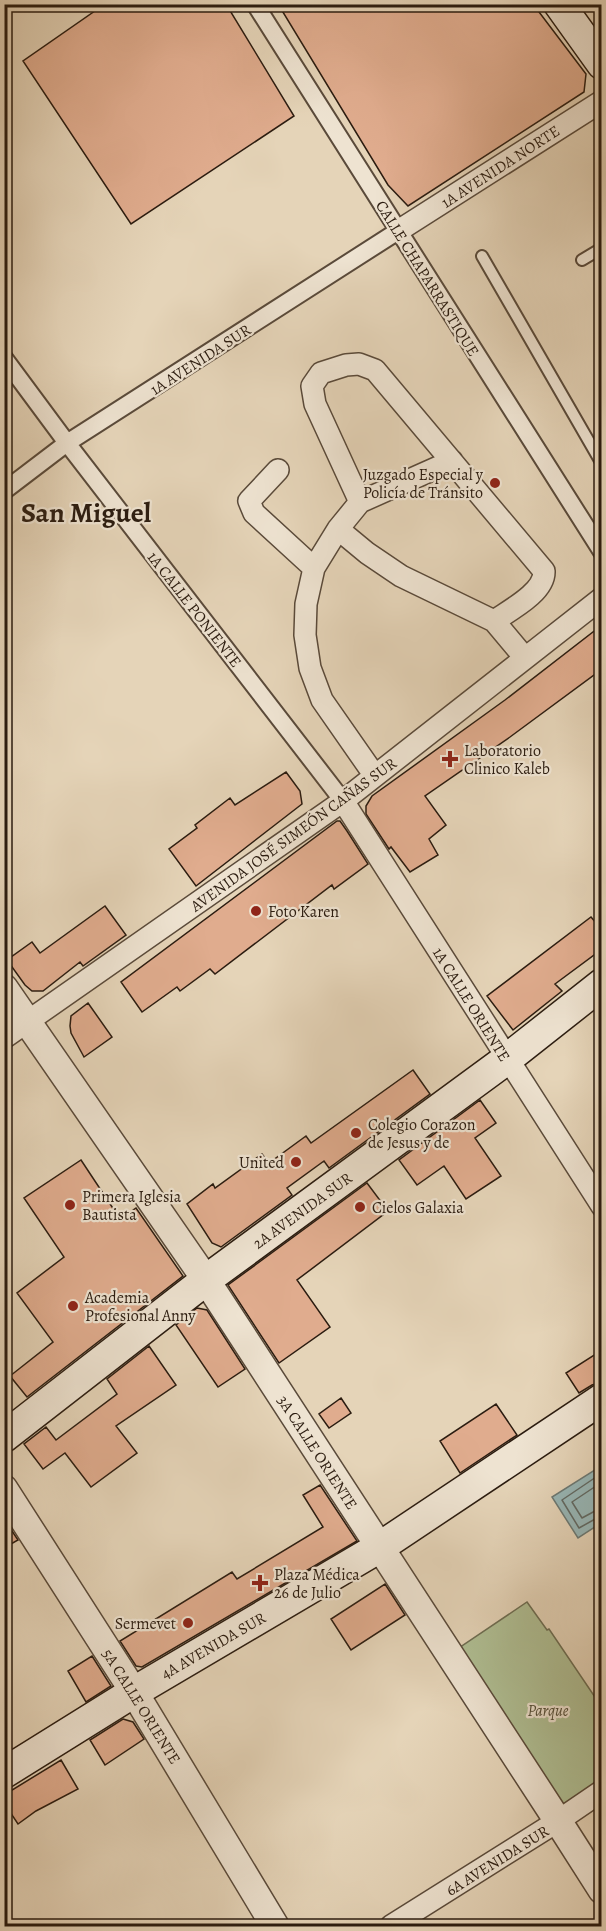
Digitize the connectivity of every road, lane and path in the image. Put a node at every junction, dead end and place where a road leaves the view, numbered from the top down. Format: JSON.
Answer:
{"nodes":[{"id":1,"x":255,"y":4,"type":"edge"},
{"id":2,"x":559,"y":4,"type":"edge"},
{"id":3,"x":602,"y":64,"type":"edge"},
{"id":4,"x":602,"y":100,"type":"edge"},
{"id":5,"x":398,"y":231,"type":"junction"},
{"id":6,"x":602,"y":248,"type":"edge"},
{"id":7,"x":482,"y":256,"type":"dead end"},
{"id":8,"x":582,"y":260,"type":"dead end"},
{"id":9,"x":4,"y":358,"type":"edge"},
{"id":10,"x":67,"y":443,"type":"junction"},
{"id":11,"x":452,"y":461,"type":"junction"},
{"id":12,"x":602,"y":465,"type":"edge"},
{"id":13,"x":278,"y":470,"type":"dead end"},
{"id":14,"x":4,"y":491,"type":"edge"},
{"id":15,"x":360,"y":502,"type":"junction"},
{"id":16,"x":338,"y":529,"type":"junction"},
{"id":17,"x":602,"y":552,"type":"edge"},
{"id":18,"x":314,"y":568,"type":"junction"},
{"id":19,"x":602,"y":598,"type":"edge"},
{"id":20,"x":494,"y":621,"type":"junction"},
{"id":21,"x":525,"y":658,"type":"junction"},
{"id":22,"x":375,"y":776,"type":"junction"},
{"id":23,"x":344,"y":801,"type":"junction"},
{"id":24,"x":602,"y":984,"type":"edge"},
{"id":25,"x":4,"y":988,"type":"edge"},
{"id":26,"x":26,"y":1021,"type":"junction"},
{"id":27,"x":4,"y":1038,"type":"edge"},
{"id":28,"x":507,"y":1059,"type":"junction"},
{"id":29,"x":602,"y":1206,"type":"edge"},
{"id":30,"x":206,"y":1280,"type":"junction"},
{"id":31,"x":602,"y":1399,"type":"edge"},
{"id":32,"x":4,"y":1437,"type":"edge"},
{"id":33,"x":4,"y":1489,"type":"edge"},
{"id":34,"x":380,"y":1547,"type":"junction"},
{"id":35,"x":134,"y":1692,"type":"junction"},
{"id":36,"x":4,"y":1773,"type":"edge"},
{"id":37,"x":602,"y":1791,"type":"edge"},
{"id":38,"x":558,"y":1821,"type":"junction"},
{"id":39,"x":602,"y":1890,"type":"edge"},
{"id":40,"x":275,"y":1926,"type":"edge"},
{"id":41,"x":391,"y":1926,"type":"edge"}],
"edges":[{"from":1,"to":5,"type":"street","name":"CALLE CHAPARRASTIQUE"},
{"from":2,"to":3,"type":"main road"},
{"from":4,"to":5,"type":"street","name":"1A AVENIDA NORTE"},
{"from":5,"to":10,"type":"street","name":"1A AVENIDA SUR"},
{"from":5,"to":17,"type":"street","name":"CALLE CHAPARRASTIQUE"},
{"from":6,"to":8,"type":"lane"},
{"from":7,"to":12,"type":"lane"},
{"from":9,"to":10,"type":"street","name":"1A CALLE PONIENTE"},
{"from":10,"to":14,"type":"street","name":"1A AVENIDA SUR"},
{"from":10,"to":23,"type":"street","name":"1A CALLE PONIENTE"},
{"from":11,"to":15,"type":"street"},
{"from":11,"to":15,"type":"street"},
{"from":11,"to":20,"type":"street"},
{"from":13,"to":18,"type":"street"},
{"from":15,"to":16,"type":"street"},
{"from":16,"to":18,"type":"street"},
{"from":16,"to":20,"type":"street"},
{"from":18,"to":22,"type":"street"},
{"from":19,"to":21,"type":"street","name":"AVENIDA JOSÉ SIMEÓN CAÑAS SUR"},
{"from":20,"to":21,"type":"street"},
{"from":21,"to":22,"type":"street","name":"AVENIDA JOSÉ SIMEÓN CAÑAS SUR"},
{"from":22,"to":23,"type":"street","name":"AVENIDA JOSÉ SIMEÓN CAÑAS SUR"},
{"from":23,"to":26,"type":"street","name":"AVENIDA JOSÉ SIMEÓN CAÑAS SUR"},
{"from":23,"to":28,"type":"street","name":"1A CALLE ORIENTE"},
{"from":24,"to":28,"type":"main road","name":"2A AVENIDA SUR"},
{"from":25,"to":26,"type":"street","name":"3A CALLE ORIENTE"},
{"from":26,"to":27,"type":"street","name":"AVENIDA JOSÉ SIMEÓN CAÑAS SUR"},
{"from":26,"to":30,"type":"street","name":"3A CALLE ORIENTE"},
{"from":28,"to":29,"type":"street","name":"1A CALLE ORIENTE"},
{"from":28,"to":30,"type":"main road","name":"2A AVENIDA SUR"},
{"from":30,"to":32,"type":"main road","name":"2A AVENIDA SUR"},
{"from":30,"to":34,"type":"street","name":"3A CALLE ORIENTE"},
{"from":31,"to":34,"type":"main road","name":"4A AVENIDA SUR"},
{"from":33,"to":35,"type":"street","name":"5A CALLE ORIENTE"},
{"from":34,"to":35,"type":"main road","name":"4A AVENIDA SUR"},
{"from":34,"to":38,"type":"street","name":"3A CALLE ORIENTE"},
{"from":35,"to":36,"type":"main road","name":"4A AVENIDA SUR"},
{"from":35,"to":40,"type":"street","name":"5A CALLE ORIENTE"},
{"from":37,"to":38,"type":"street","name":"6A AVENIDA SUR"},
{"from":38,"to":39,"type":"street","name":"3A CALLE ORIENTE"},
{"from":38,"to":41,"type":"street","name":"6A AVENIDA SUR"}]}
